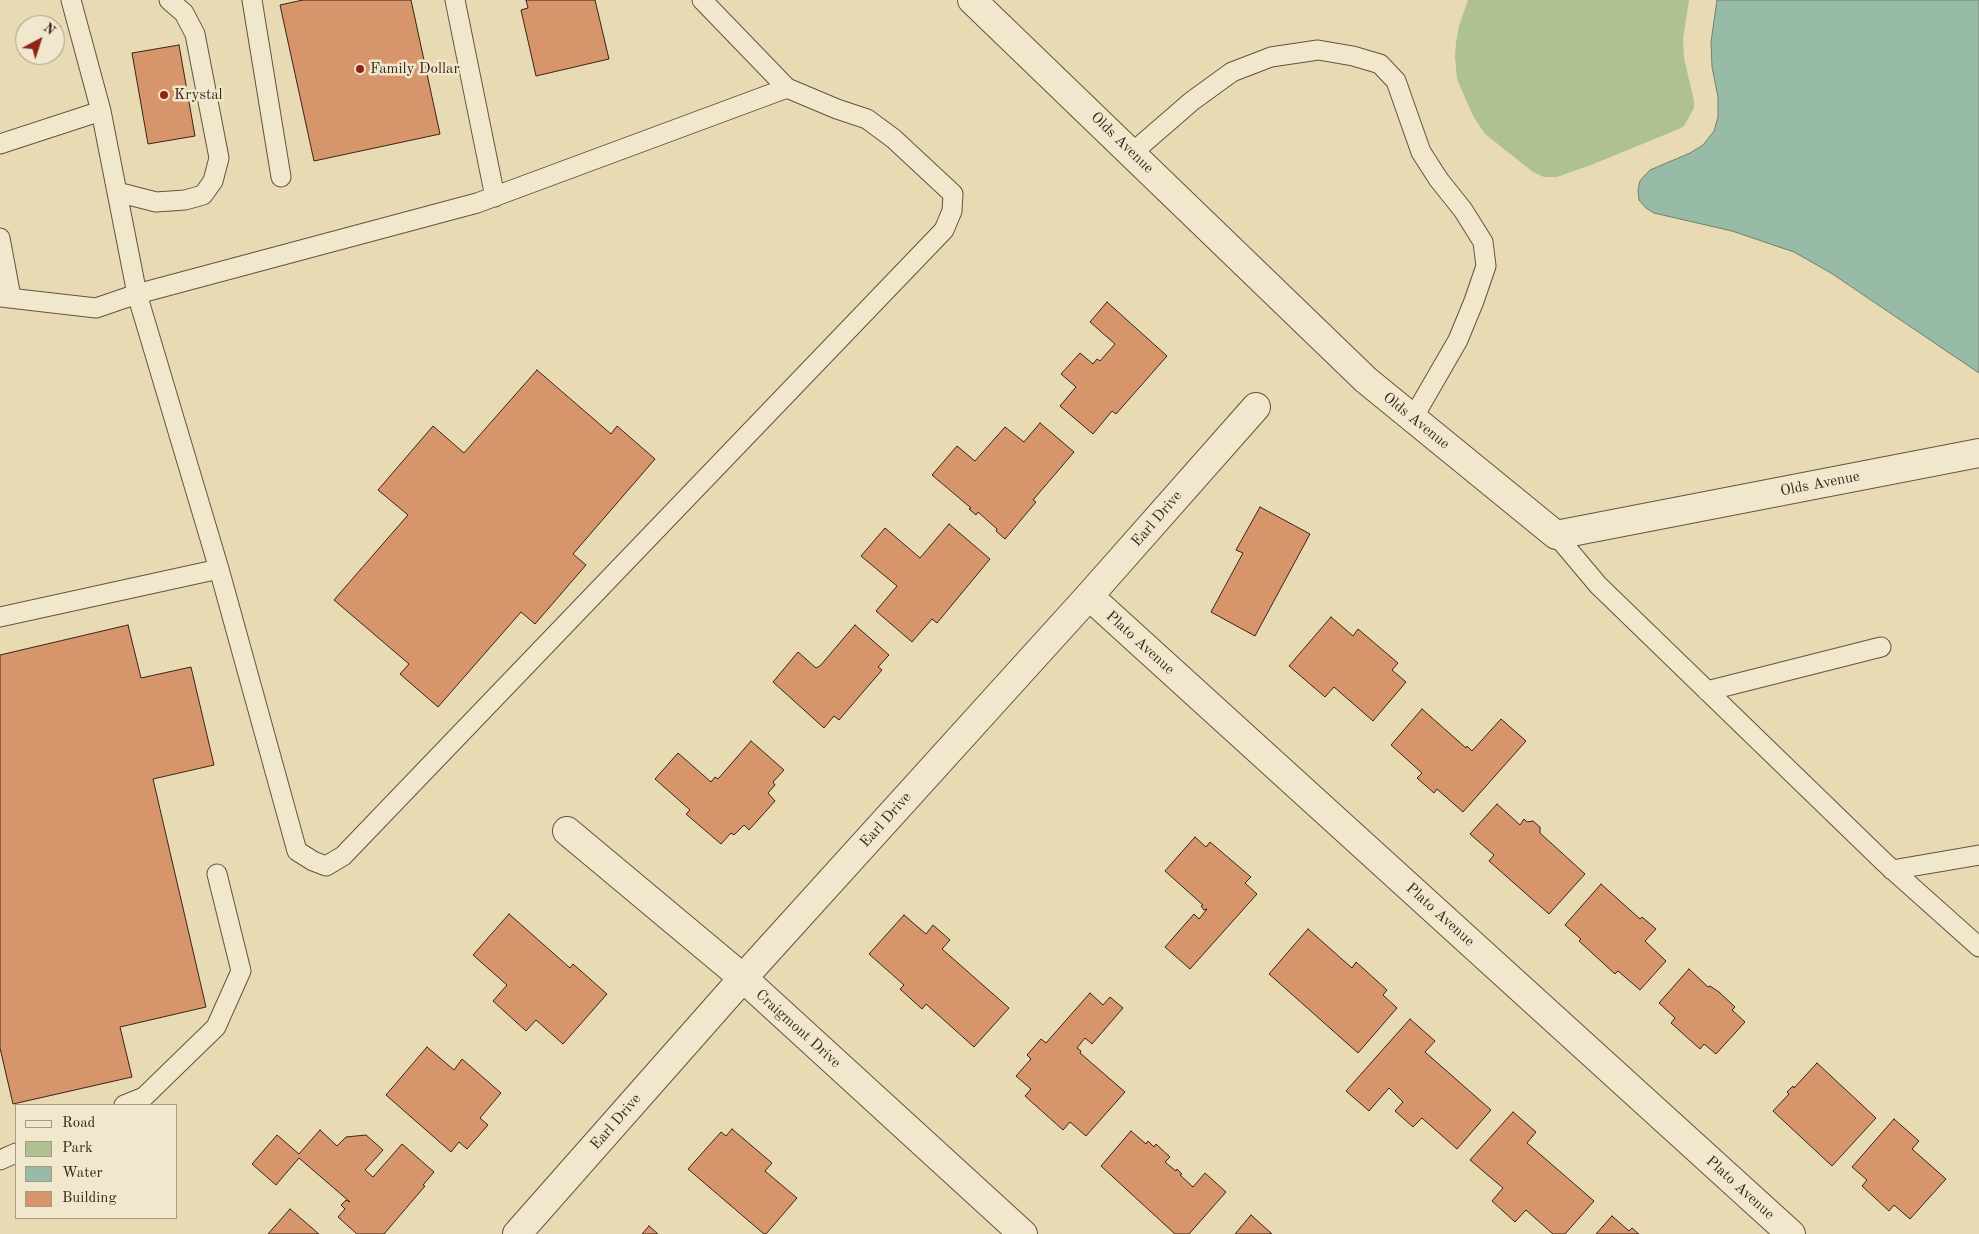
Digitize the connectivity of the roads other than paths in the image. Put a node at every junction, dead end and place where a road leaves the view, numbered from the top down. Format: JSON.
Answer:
{"nodes":[{"id":1,"x":71,"y":0,"type":"edge"},
{"id":2,"x":169,"y":0,"type":"edge"},
{"id":3,"x":252,"y":0,"type":"edge"},
{"id":4,"x":455,"y":0,"type":"edge"},
{"id":5,"x":702,"y":0,"type":"edge"},
{"id":6,"x":972,"y":0,"type":"edge"},
{"id":7,"x":786,"y":88,"type":"junction"},
{"id":8,"x":101,"y":112,"type":"junction"},
{"id":9,"x":0,"y":144,"type":"edge"},
{"id":10,"x":1132,"y":153,"type":"junction"},
{"id":11,"x":281,"y":177,"type":"dead end"},
{"id":12,"x":117,"y":192,"type":"junction"},
{"id":13,"x":495,"y":197,"type":"junction"},
{"id":14,"x":0,"y":238,"type":"edge"},
{"id":15,"x":137,"y":294,"type":"junction"},
{"id":16,"x":6,"y":297,"type":"edge"},
{"id":17,"x":1256,"y":407,"type":"dead end"},
{"id":18,"x":1413,"y":418,"type":"junction"},
{"id":19,"x":1979,"y":453,"type":"edge"},
{"id":20,"x":1556,"y":535,"type":"junction"},
{"id":21,"x":219,"y":569,"type":"junction"},
{"id":22,"x":1089,"y":596,"type":"junction"},
{"id":23,"x":0,"y":617,"type":"edge"},
{"id":24,"x":1880,"y":647,"type":"dead end"},
{"id":25,"x":1707,"y":691,"type":"junction"},
{"id":26,"x":568,"y":831,"type":"dead end"},
{"id":27,"x":1979,"y":855,"type":"edge"},
{"id":28,"x":1892,"y":870,"type":"junction"},
{"id":29,"x":217,"y":874,"type":"dead end"},
{"id":30,"x":1979,"y":948,"type":"edge"},
{"id":31,"x":743,"y":978,"type":"junction"},
{"id":32,"x":126,"y":1104,"type":"edge"},
{"id":33,"x":15,"y":1152,"type":"edge"},
{"id":34,"x":0,"y":1160,"type":"edge"},
{"id":35,"x":516,"y":1234,"type":"edge"},
{"id":36,"x":1023,"y":1234,"type":"edge"},
{"id":37,"x":1791,"y":1234,"type":"edge"}],
"edges":[{"from":1,"to":8,"type":"lane"},
{"from":2,"to":12,"type":"lane"},
{"from":3,"to":11,"type":"lane"},
{"from":4,"to":13,"type":"lane"},
{"from":5,"to":7,"type":"lane"},
{"from":6,"to":10,"type":"street","name":"Olds Avenue"},
{"from":7,"to":13,"type":"lane"},
{"from":7,"to":21,"type":"lane"},
{"from":8,"to":9,"type":"lane"},
{"from":8,"to":12,"type":"lane"},
{"from":10,"to":18,"type":"street","name":"Olds Avenue"},
{"from":10,"to":18,"type":"lane"},
{"from":12,"to":15,"type":"lane"},
{"from":13,"to":15,"type":"lane"},
{"from":14,"to":16,"type":"lane"},
{"from":15,"to":16,"type":"lane"},
{"from":15,"to":21,"type":"lane"},
{"from":17,"to":22,"type":"street","name":"Earl Drive"},
{"from":18,"to":20,"type":"street","name":"Olds Avenue"},
{"from":19,"to":20,"type":"street","name":"Olds Avenue"},
{"from":20,"to":25,"type":"lane"},
{"from":21,"to":23,"type":"lane"},
{"from":22,"to":31,"type":"street","name":"Earl Drive"},
{"from":22,"to":37,"type":"street","name":"Plato Avenue"},
{"from":24,"to":25,"type":"lane"},
{"from":25,"to":28,"type":"lane"},
{"from":26,"to":31,"type":"street","name":"Craigmont Drive"},
{"from":27,"to":28,"type":"lane"},
{"from":28,"to":30,"type":"lane"},
{"from":29,"to":32,"type":"lane"},
{"from":31,"to":35,"type":"street","name":"Earl Drive"},
{"from":31,"to":36,"type":"street","name":"Craigmont Drive"},
{"from":33,"to":34,"type":"lane"}]}
